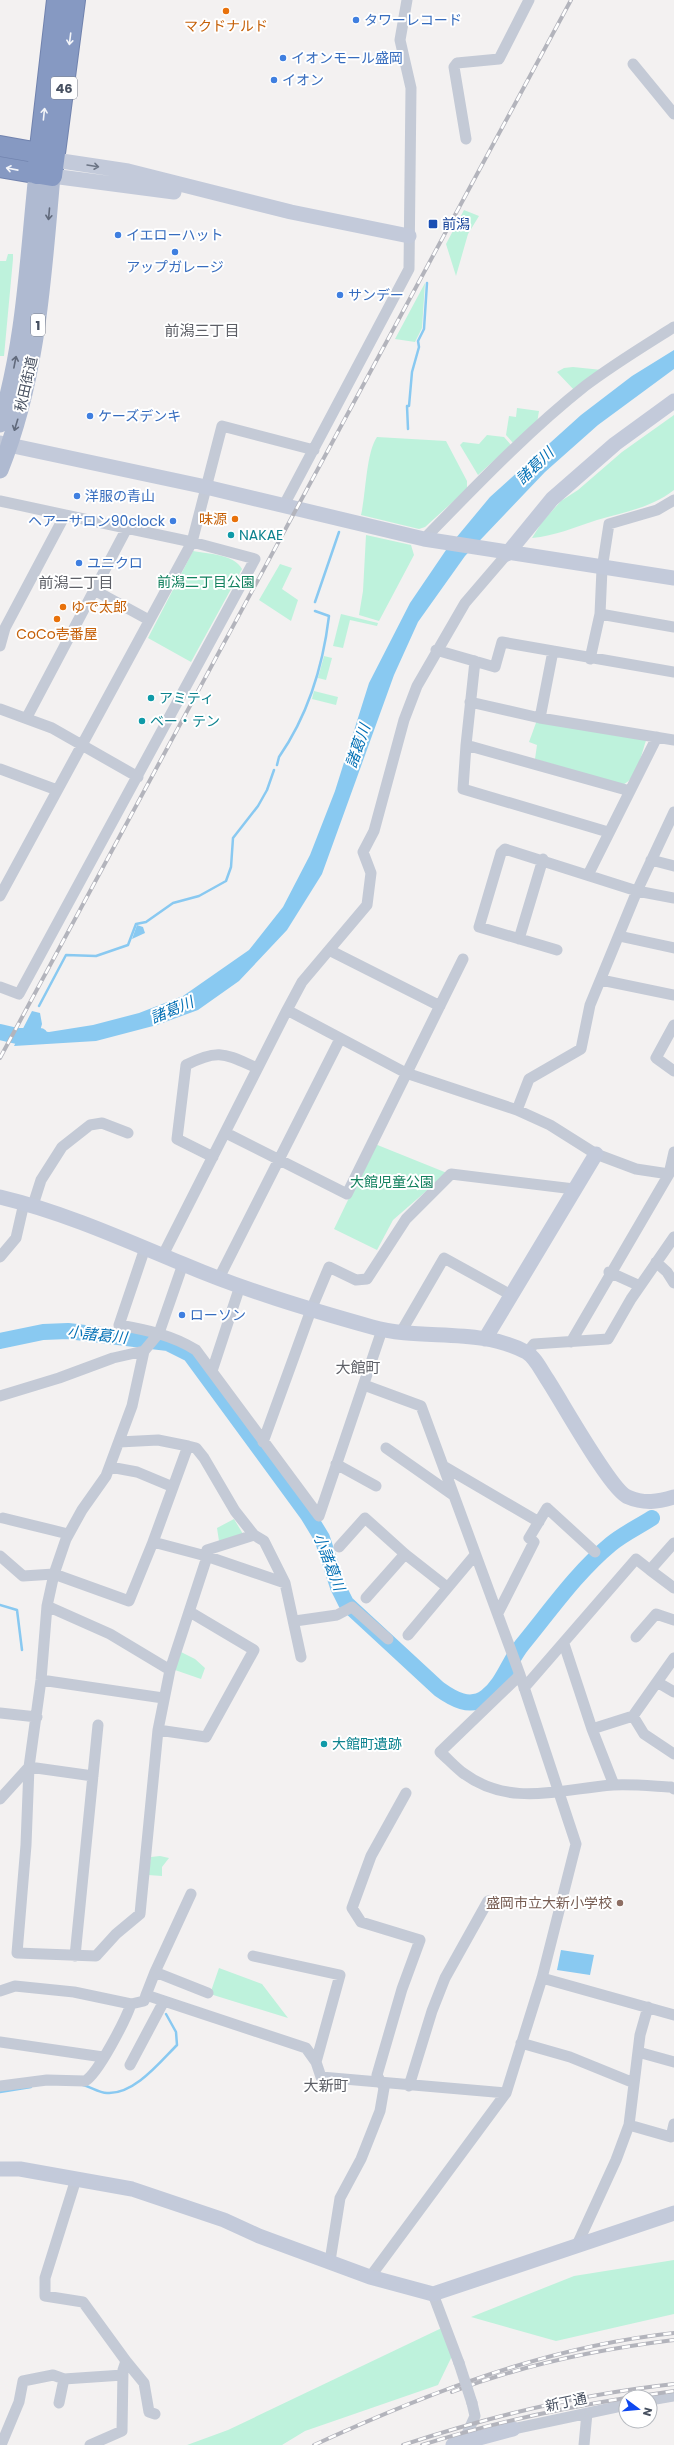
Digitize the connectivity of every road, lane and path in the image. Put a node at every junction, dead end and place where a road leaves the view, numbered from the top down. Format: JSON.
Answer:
{"nodes":[{"id":1,"x":57,"y":0,"type":"edge"},
{"id":2,"x":75,"y":0,"type":"edge"},
{"id":3,"x":408,"y":0,"type":"edge"},
{"id":4,"x":530,"y":0,"type":"edge"},
{"id":5,"x":633,"y":64,"type":"dead end"},
{"id":6,"x":674,"y":114,"type":"edge"},
{"id":7,"x":466,"y":139,"type":"dead end"},
{"id":8,"x":0,"y":146,"type":"edge"},
{"id":9,"x":46,"y":166,"type":"junction"},
{"id":10,"x":0,"y":167,"type":"edge"},
{"id":11,"x":409,"y":236,"type":"junction"},
{"id":12,"x":674,"y":327,"type":"edge"},
{"id":13,"x":674,"y":401,"type":"edge"},
{"id":14,"x":0,"y":424,"type":"edge"},
{"id":15,"x":5,"y":444,"type":"edge"},
{"id":16,"x":314,"y":450,"type":"junction"},
{"id":17,"x":0,"y":470,"type":"edge"},
{"id":18,"x":206,"y":487,"type":"junction"},
{"id":19,"x":0,"y":501,"type":"edge"},
{"id":20,"x":672,"y":503,"type":"edge"},
{"id":21,"x":284,"y":505,"type":"junction"},
{"id":22,"x":65,"y":515,"type":"junction"},
{"id":23,"x":127,"y":528,"type":"junction"},
{"id":24,"x":431,"y":540,"type":"junction"},
{"id":25,"x":192,"y":542,"type":"junction"},
{"id":26,"x":502,"y":553,"type":"junction"},
{"id":27,"x":602,"y":569,"type":"junction"},
{"id":28,"x":674,"y":578,"type":"edge"},
{"id":29,"x":94,"y":590,"type":"junction"},
{"id":30,"x":600,"y":614,"type":"junction"},
{"id":31,"x":149,"y":620,"type":"junction"},
{"id":32,"x":674,"y":627,"type":"edge"},
{"id":33,"x":0,"y":646,"type":"edge"},
{"id":34,"x":436,"y":650,"type":"junction"},
{"id":35,"x":553,"y":652,"type":"junction"},
{"id":36,"x":590,"y":659,"type":"junction"},
{"id":37,"x":476,"y":661,"type":"junction"},
{"id":38,"x":674,"y":672,"type":"edge"},
{"id":39,"x":470,"y":702,"type":"junction"},
{"id":40,"x":0,"y":709,"type":"edge"},
{"id":41,"x":27,"y":717,"type":"junction"},
{"id":42,"x":540,"y":718,"type":"junction"},
{"id":43,"x":657,"y":737,"type":"junction"},
{"id":44,"x":674,"y":740,"type":"edge"},
{"id":45,"x":81,"y":745,"type":"junction"},
{"id":46,"x":466,"y":745,"type":"junction"},
{"id":47,"x":0,"y":769,"type":"edge"},
{"id":48,"x":138,"y":777,"type":"junction"},
{"id":49,"x":57,"y":790,"type":"junction"},
{"id":50,"x":630,"y":790,"type":"junction"},
{"id":51,"x":674,"y":812,"type":"edge"},
{"id":52,"x":608,"y":832,"type":"junction"},
{"id":53,"x":543,"y":859,"type":"junction"},
{"id":54,"x":651,"y":860,"type":"junction"},
{"id":55,"x":674,"y":866,"type":"edge"},
{"id":56,"x":588,"y":875,"type":"junction"},
{"id":57,"x":637,"y":891,"type":"junction"},
{"id":58,"x":0,"y":896,"type":"edge"},
{"id":59,"x":674,"y":898,"type":"edge"},
{"id":60,"x":618,"y":936,"type":"junction"},
{"id":61,"x":519,"y":939,"type":"junction"},
{"id":62,"x":674,"y":948,"type":"edge"},
{"id":63,"x":329,"y":950,"type":"junction"},
{"id":64,"x":557,"y":950,"type":"dead end"},
{"id":65,"x":463,"y":959,"type":"dead end"},
{"id":66,"x":601,"y":980,"type":"junction"},
{"id":67,"x":0,"y":987,"type":"edge"},
{"id":68,"x":674,"y":994,"type":"edge"},
{"id":69,"x":440,"y":1006,"type":"junction"},
{"id":70,"x":287,"y":1010,"type":"junction"},
{"id":71,"x":674,"y":1025,"type":"edge"},
{"id":72,"x":340,"y":1039,"type":"junction"},
{"id":73,"x":258,"y":1068,"type":"junction"},
{"id":74,"x":674,"y":1070,"type":"edge"},
{"id":75,"x":406,"y":1073,"type":"junction"},
{"id":76,"x":517,"y":1110,"type":"junction"},
{"id":77,"x":128,"y":1133,"type":"dead end"},
{"id":78,"x":226,"y":1133,"type":"junction"},
{"id":79,"x":674,"y":1152,"type":"edge"},
{"id":80,"x":596,"y":1154,"type":"junction"},
{"id":81,"x":213,"y":1157,"type":"junction"},
{"id":82,"x":280,"y":1160,"type":"junction"},
{"id":83,"x":669,"y":1174,"type":"junction"},
{"id":84,"x":674,"y":1185,"type":"edge"},
{"id":85,"x":574,"y":1189,"type":"junction"},
{"id":86,"x":0,"y":1197,"type":"edge"},
{"id":87,"x":29,"y":1204,"type":"junction"},
{"id":88,"x":674,"y":1237,"type":"edge"},
{"id":89,"x":145,"y":1248,"type":"junction"},
{"id":90,"x":163,"y":1255,"type":"junction"},
{"id":91,"x":0,"y":1257,"type":"edge"},
{"id":92,"x":656,"y":1262,"type":"junction"},
{"id":93,"x":183,"y":1264,"type":"junction"},
{"id":94,"x":609,"y":1272,"type":"junction"},
{"id":95,"x":219,"y":1278,"type":"junction"},
{"id":96,"x":674,"y":1283,"type":"edge"},
{"id":97,"x":240,"y":1286,"type":"junction"},
{"id":98,"x":640,"y":1286,"type":"junction"},
{"id":99,"x":511,"y":1295,"type":"junction"},
{"id":100,"x":311,"y":1310,"type":"junction"},
{"id":101,"x":382,"y":1330,"type":"junction"},
{"id":102,"x":401,"y":1332,"type":"junction"},
{"id":103,"x":159,"y":1333,"type":"junction"},
{"id":104,"x":485,"y":1339,"type":"junction"},
{"id":105,"x":571,"y":1342,"type":"junction"},
{"id":106,"x":144,"y":1350,"type":"junction"},
{"id":107,"x":527,"y":1353,"type":"junction"},
{"id":108,"x":212,"y":1371,"type":"junction"},
{"id":109,"x":364,"y":1385,"type":"junction"},
{"id":110,"x":0,"y":1396,"type":"edge"},
{"id":111,"x":119,"y":1442,"type":"junction"},
{"id":112,"x":263,"y":1442,"type":"junction"},
{"id":113,"x":188,"y":1446,"type":"junction"},
{"id":114,"x":386,"y":1448,"type":"dead end"},
{"id":115,"x":336,"y":1464,"type":"junction"},
{"id":116,"x":110,"y":1467,"type":"junction"},
{"id":117,"x":445,"y":1467,"type":"junction"},
{"id":118,"x":376,"y":1486,"type":"dead end"},
{"id":119,"x":173,"y":1487,"type":"junction"},
{"id":120,"x":453,"y":1495,"type":"junction"},
{"id":121,"x":674,"y":1497,"type":"edge"},
{"id":122,"x":3,"y":1518,"type":"dead end"},
{"id":123,"x":539,"y":1522,"type":"junction"},
{"id":124,"x":68,"y":1534,"type":"junction"},
{"id":125,"x":254,"y":1535,"type":"junction"},
{"id":126,"x":153,"y":1542,"type":"junction"},
{"id":127,"x":674,"y":1544,"type":"edge"},
{"id":128,"x":339,"y":1547,"type":"dead end"},
{"id":129,"x":595,"y":1552,"type":"dead end"},
{"id":130,"x":405,"y":1554,"type":"junction"},
{"id":131,"x":475,"y":1555,"type":"junction"},
{"id":132,"x":0,"y":1556,"type":"edge"},
{"id":133,"x":206,"y":1556,"type":"junction"},
{"id":134,"x":650,"y":1570,"type":"junction"},
{"id":135,"x":54,"y":1574,"type":"junction"},
{"id":136,"x":285,"y":1583,"type":"junction"},
{"id":137,"x":447,"y":1586,"type":"junction"},
{"id":138,"x":674,"y":1588,"type":"edge"},
{"id":139,"x":366,"y":1598,"type":"dead end"},
{"id":140,"x":47,"y":1606,"type":"junction"},
{"id":141,"x":190,"y":1612,"type":"junction"},
{"id":142,"x":498,"y":1613,"type":"junction"},
{"id":143,"x":674,"y":1620,"type":"edge"},
{"id":144,"x":295,"y":1622,"type":"junction"},
{"id":145,"x":408,"y":1635,"type":"dead end"},
{"id":146,"x":636,"y":1637,"type":"dead end"},
{"id":147,"x":388,"y":1639,"type":"dead end"},
{"id":148,"x":564,"y":1644,"type":"junction"},
{"id":149,"x":301,"y":1657,"type":"dead end"},
{"id":150,"x":674,"y":1658,"type":"edge"},
{"id":151,"x":170,"y":1670,"type":"junction"},
{"id":152,"x":520,"y":1675,"type":"junction"},
{"id":153,"x":42,"y":1680,"type":"junction"},
{"id":154,"x":657,"y":1682,"type":"junction"},
{"id":155,"x":524,"y":1688,"type":"junction"},
{"id":156,"x":674,"y":1692,"type":"edge"},
{"id":157,"x":163,"y":1698,"type":"junction"},
{"id":158,"x":0,"y":1713,"type":"edge"},
{"id":159,"x":633,"y":1716,"type":"junction"},
{"id":160,"x":37,"y":1717,"type":"junction"},
{"id":161,"x":98,"y":1726,"type":"dead end"},
{"id":162,"x":592,"y":1729,"type":"junction"},
{"id":163,"x":158,"y":1730,"type":"junction"},
{"id":164,"x":674,"y":1754,"type":"edge"},
{"id":165,"x":29,"y":1767,"type":"junction"},
{"id":166,"x":93,"y":1776,"type":"junction"},
{"id":167,"x":614,"y":1785,"type":"junction"},
{"id":168,"x":673,"y":1786,"type":"edge"},
{"id":169,"x":560,"y":1792,"type":"junction"},
{"id":170,"x":406,"y":1793,"type":"dead end"},
{"id":171,"x":0,"y":1799,"type":"edge"},
{"id":172,"x":191,"y":1894,"type":"dead end"},
{"id":173,"x":488,"y":1901,"type":"dead end"},
{"id":174,"x":74,"y":1956,"type":"junction"},
{"id":175,"x":253,"y":1956,"type":"dead end"},
{"id":176,"x":155,"y":1972,"type":"junction"},
{"id":177,"x":542,"y":1978,"type":"junction"},
{"id":178,"x":0,"y":1991,"type":"edge"},
{"id":179,"x":208,"y":1993,"type":"dead end"},
{"id":180,"x":146,"y":1995,"type":"junction"},
{"id":181,"x":164,"y":2001,"type":"junction"},
{"id":182,"x":131,"y":2004,"type":"junction"},
{"id":183,"x":648,"y":2007,"type":"junction"},
{"id":184,"x":674,"y":2015,"type":"edge"},
{"id":185,"x":0,"y":2042,"type":"edge"},
{"id":186,"x":521,"y":2043,"type":"junction"},
{"id":187,"x":638,"y":2052,"type":"junction"},
{"id":188,"x":103,"y":2057,"type":"junction"},
{"id":189,"x":316,"y":2062,"type":"junction"},
{"id":190,"x":674,"y":2062,"type":"edge"},
{"id":191,"x":130,"y":2065,"type":"dead end"},
{"id":192,"x":380,"y":2083,"type":"junction"},
{"id":193,"x":634,"y":2083,"type":"junction"},
{"id":194,"x":0,"y":2086,"type":"edge"},
{"id":195,"x":410,"y":2086,"type":"junction"},
{"id":196,"x":506,"y":2093,"type":"junction"},
{"id":197,"x":629,"y":2124,"type":"junction"},
{"id":198,"x":674,"y":2124,"type":"edge"},
{"id":199,"x":0,"y":2169,"type":"edge"},
{"id":200,"x":76,"y":2179,"type":"junction"},
{"id":201,"x":674,"y":2213,"type":"edge"},
{"id":202,"x":577,"y":2246,"type":"junction"},
{"id":203,"x":330,"y":2261,"type":"junction"},
{"id":204,"x":370,"y":2277,"type":"junction"},
{"id":205,"x":433,"y":2294,"type":"junction"},
{"id":206,"x":126,"y":2361,"type":"junction"},
{"id":207,"x":123,"y":2375,"type":"junction"},
{"id":208,"x":64,"y":2379,"type":"junction"},
{"id":209,"x":674,"y":2396,"type":"edge"},
{"id":210,"x":658,"y":2399,"type":"edge"},
{"id":211,"x":59,"y":2403,"type":"dead end"},
{"id":212,"x":618,"y":2407,"type":"edge"},
{"id":213,"x":587,"y":2413,"type":"junction"},
{"id":214,"x":155,"y":2414,"type":"dead end"},
{"id":215,"x":513,"y":2429,"type":"joint"},
{"id":216,"x":460,"y":2444,"type":"edge"},
{"id":217,"x":2,"y":2445,"type":"edge"},
{"id":218,"x":90,"y":2445,"type":"edge"},
{"id":219,"x":584,"y":2445,"type":"edge"}],
"edges":[{"from":9,"to":1,"type":"highway","number":"46","one_way":true},
{"from":2,"to":9,"type":"highway","number":"46","one_way":true},
{"from":3,"to":11,"type":"street"},
{"from":4,"to":7,"type":"street"},
{"from":5,"to":6,"type":"street"},
{"from":8,"to":9,"type":"highway"},
{"from":9,"to":10,"type":"highway","one_way":true},
{"from":9,"to":11,"type":"street"},
{"from":14,"to":9,"type":"main road","name":"秋田街道","number":"1","one_way":true},
{"from":9,"to":15,"type":"main road","name":"秋田街道","number":"1","one_way":true},
{"from":11,"to":16,"type":"street"},
{"from":12,"to":24,"type":"street"},
{"from":13,"to":26,"type":"street"},
{"from":15,"to":17,"type":"main road","name":"秋田街道","number":"1"},
{"from":15,"to":18,"type":"street"},
{"from":16,"to":18,"type":"street"},
{"from":16,"to":21,"type":"street"},
{"from":18,"to":21,"type":"street"},
{"from":18,"to":25,"type":"street"},
{"from":19,"to":22,"type":"street"},
{"from":20,"to":27,"type":"street"},
{"from":21,"to":24,"type":"street"},
{"from":22,"to":23,"type":"street"},
{"from":22,"to":33,"type":"street"},
{"from":23,"to":25,"type":"street"},
{"from":23,"to":29,"type":"street"},
{"from":24,"to":26,"type":"street"},
{"from":25,"to":31,"type":"street"},
{"from":25,"to":48,"type":"street"},
{"from":26,"to":27,"type":"street"},
{"from":26,"to":34,"type":"street"},
{"from":27,"to":28,"type":"street"},
{"from":27,"to":30,"type":"street"},
{"from":29,"to":31,"type":"street"},
{"from":29,"to":41,"type":"street"},
{"from":30,"to":32,"type":"street"},
{"from":30,"to":36,"type":"street"},
{"from":31,"to":45,"type":"street"},
{"from":34,"to":37,"type":"street"},
{"from":34,"to":63,"type":"street"},
{"from":35,"to":36,"type":"street"},
{"from":35,"to":37,"type":"street"},
{"from":35,"to":42,"type":"street"},
{"from":36,"to":38,"type":"street"},
{"from":37,"to":39,"type":"street"},
{"from":39,"to":42,"type":"street"},
{"from":39,"to":46,"type":"street"},
{"from":40,"to":41,"type":"street"},
{"from":41,"to":45,"type":"street"},
{"from":42,"to":43,"type":"street"},
{"from":43,"to":44,"type":"street"},
{"from":43,"to":50,"type":"street"},
{"from":45,"to":48,"type":"street"},
{"from":45,"to":49,"type":"street"},
{"from":46,"to":50,"type":"street"},
{"from":46,"to":52,"type":"street"},
{"from":47,"to":49,"type":"street"},
{"from":48,"to":67,"type":"street"},
{"from":49,"to":58,"type":"street"},
{"from":50,"to":52,"type":"street"},
{"from":51,"to":54,"type":"street"},
{"from":52,"to":56,"type":"street"},
{"from":53,"to":56,"type":"street"},
{"from":53,"to":61,"type":"street"},
{"from":53,"to":61,"type":"street"},
{"from":54,"to":55,"type":"street"},
{"from":54,"to":57,"type":"street"},
{"from":56,"to":57,"type":"street"},
{"from":57,"to":59,"type":"street"},
{"from":57,"to":60,"type":"street"},
{"from":60,"to":62,"type":"street"},
{"from":60,"to":66,"type":"street"},
{"from":61,"to":64,"type":"street"},
{"from":63,"to":69,"type":"street"},
{"from":63,"to":70,"type":"street"},
{"from":65,"to":69,"type":"street"},
{"from":66,"to":68,"type":"street"},
{"from":66,"to":76,"type":"street"},
{"from":69,"to":75,"type":"street"},
{"from":70,"to":72,"type":"street"},
{"from":70,"to":73,"type":"street"},
{"from":71,"to":74,"type":"street"},
{"from":72,"to":75,"type":"street"},
{"from":72,"to":82,"type":"street"},
{"from":73,"to":78,"type":"street"},
{"from":73,"to":81,"type":"street"},
{"from":75,"to":76,"type":"street"},
{"from":75,"to":82,"type":"street"},
{"from":76,"to":80,"type":"street"},
{"from":77,"to":87,"type":"street"},
{"from":78,"to":81,"type":"street"},
{"from":78,"to":82,"type":"street"},
{"from":79,"to":83,"type":"street"},
{"from":80,"to":83,"type":"street"},
{"from":80,"to":85,"type":"street"},
{"from":81,"to":90,"type":"street"},
{"from":82,"to":95,"type":"street"},
{"from":83,"to":84,"type":"street"},
{"from":83,"to":94,"type":"street"},
{"from":85,"to":99,"type":"street"},
{"from":85,"to":100,"type":"street"},
{"from":86,"to":87,"type":"street"},
{"from":87,"to":89,"type":"street"},
{"from":87,"to":91,"type":"street"},
{"from":88,"to":92,"type":"street"},
{"from":89,"to":90,"type":"street"},
{"from":89,"to":103,"type":"street"},
{"from":90,"to":93,"type":"street"},
{"from":92,"to":96,"type":"street"},
{"from":92,"to":98,"type":"street"},
{"from":93,"to":95,"type":"street"},
{"from":93,"to":103,"type":"street"},
{"from":94,"to":98,"type":"street"},
{"from":94,"to":105,"type":"street"},
{"from":95,"to":97,"type":"street"},
{"from":97,"to":100,"type":"street"},
{"from":97,"to":108,"type":"street"},
{"from":98,"to":105,"type":"street"},
{"from":99,"to":102,"type":"street"},
{"from":99,"to":104,"type":"street"},
{"from":100,"to":101,"type":"street"},
{"from":100,"to":112,"type":"street"},
{"from":101,"to":102,"type":"street"},
{"from":101,"to":109,"type":"street"},
{"from":102,"to":104,"type":"street"},
{"from":103,"to":106,"type":"street"},
{"from":103,"to":108,"type":"street"},
{"from":104,"to":107,"type":"street"},
{"from":105,"to":107,"type":"street"},
{"from":106,"to":110,"type":"street"},
{"from":106,"to":111,"type":"street"},
{"from":107,"to":121,"type":"street"},
{"from":108,"to":112,"type":"street"},
{"from":109,"to":115,"type":"street"},
{"from":109,"to":117,"type":"street"},
{"from":111,"to":113,"type":"street"},
{"from":111,"to":116,"type":"street"},
{"from":112,"to":115,"type":"street"},
{"from":113,"to":119,"type":"street"},
{"from":113,"to":125,"type":"street"},
{"from":114,"to":120,"type":"street"},
{"from":115,"to":118,"type":"street"},
{"from":116,"to":119,"type":"street"},
{"from":116,"to":124,"type":"street"},
{"from":117,"to":120,"type":"street"},
{"from":117,"to":123,"type":"street"},
{"from":119,"to":126,"type":"street"},
{"from":120,"to":131,"type":"street"},
{"from":122,"to":124,"type":"street"},
{"from":123,"to":129,"type":"street"},
{"from":123,"to":142,"type":"street"},
{"from":124,"to":135,"type":"street"},
{"from":125,"to":133,"type":"street"},
{"from":125,"to":136,"type":"street"},
{"from":126,"to":133,"type":"street"},
{"from":126,"to":135,"type":"street"},
{"from":127,"to":134,"type":"street"},
{"from":128,"to":130,"type":"street"},
{"from":130,"to":137,"type":"street"},
{"from":130,"to":139,"type":"street"},
{"from":131,"to":137,"type":"street"},
{"from":131,"to":142,"type":"street"},
{"from":132,"to":135,"type":"street"},
{"from":133,"to":136,"type":"street"},
{"from":133,"to":141,"type":"street"},
{"from":134,"to":138,"type":"street"},
{"from":134,"to":148,"type":"street"},
{"from":135,"to":140,"type":"street"},
{"from":136,"to":144,"type":"street"},
{"from":137,"to":145,"type":"street"},
{"from":140,"to":151,"type":"street"},
{"from":140,"to":153,"type":"street"},
{"from":141,"to":151,"type":"street"},
{"from":141,"to":163,"type":"street"},
{"from":142,"to":152,"type":"street"},
{"from":143,"to":146,"type":"street"},
{"from":144,"to":147,"type":"street"},
{"from":144,"to":149,"type":"street"},
{"from":148,"to":155,"type":"street"},
{"from":148,"to":162,"type":"street"},
{"from":150,"to":154,"type":"street"},
{"from":151,"to":157,"type":"street"},
{"from":152,"to":155,"type":"street"},
{"from":152,"to":169,"type":"street"},
{"from":153,"to":157,"type":"street"},
{"from":153,"to":160,"type":"street"},
{"from":154,"to":156,"type":"street"},
{"from":154,"to":159,"type":"street"},
{"from":155,"to":169,"type":"street"},
{"from":157,"to":163,"type":"street"},
{"from":158,"to":160,"type":"street"},
{"from":159,"to":162,"type":"street"},
{"from":159,"to":164,"type":"street"},
{"from":160,"to":165,"type":"street"},
{"from":161,"to":166,"type":"street"},
{"from":162,"to":167,"type":"street"},
{"from":163,"to":174,"type":"street"},
{"from":165,"to":166,"type":"street"},
{"from":165,"to":171,"type":"street"},
{"from":165,"to":174,"type":"street"},
{"from":166,"to":174,"type":"street"},
{"from":167,"to":168,"type":"street"},
{"from":167,"to":169,"type":"street"},
{"from":169,"to":177,"type":"street"},
{"from":170,"to":192,"type":"street"},
{"from":172,"to":176,"type":"street"},
{"from":173,"to":195,"type":"street"},
{"from":175,"to":189,"type":"street"},
{"from":176,"to":179,"type":"street"},
{"from":176,"to":180,"type":"street"},
{"from":177,"to":183,"type":"street"},
{"from":177,"to":186,"type":"street"},
{"from":178,"to":182,"type":"street"},
{"from":180,"to":181,"type":"street"},
{"from":180,"to":182,"type":"street"},
{"from":181,"to":189,"type":"street"},
{"from":181,"to":191,"type":"street"},
{"from":182,"to":188,"type":"street"},
{"from":183,"to":184,"type":"street"},
{"from":183,"to":187,"type":"street"},
{"from":185,"to":188,"type":"street"},
{"from":186,"to":193,"type":"street"},
{"from":186,"to":196,"type":"street"},
{"from":187,"to":190,"type":"street"},
{"from":187,"to":193,"type":"street"},
{"from":188,"to":194,"type":"street"},
{"from":189,"to":192,"type":"street"},
{"from":192,"to":195,"type":"street"},
{"from":192,"to":203,"type":"street"},
{"from":193,"to":197,"type":"street"},
{"from":195,"to":196,"type":"street"},
{"from":196,"to":204,"type":"street"},
{"from":197,"to":198,"type":"street"},
{"from":197,"to":202,"type":"street"},
{"from":199,"to":200,"type":"street"},
{"from":200,"to":203,"type":"street"},
{"from":200,"to":206,"type":"street"},
{"from":201,"to":202,"type":"street"},
{"from":202,"to":205,"type":"street"},
{"from":203,"to":204,"type":"street"},
{"from":204,"to":205,"type":"street"},
{"from":205,"to":216,"type":"street","bridge":true},
{"from":206,"to":207,"type":"street"},
{"from":206,"to":214,"type":"street"},
{"from":207,"to":208,"type":"street"},
{"from":207,"to":218,"type":"street"},
{"from":208,"to":211,"type":"street"},
{"from":208,"to":217,"type":"street"},
{"from":209,"to":210,"type":"street"},
{"from":212,"to":213,"type":"street","name":"新丁通"},
{"from":213,"to":215,"type":"street","name":"新丁通"},
{"from":213,"to":219,"type":"street"},
{"from":215,"to":216,"type":"street"}]}
